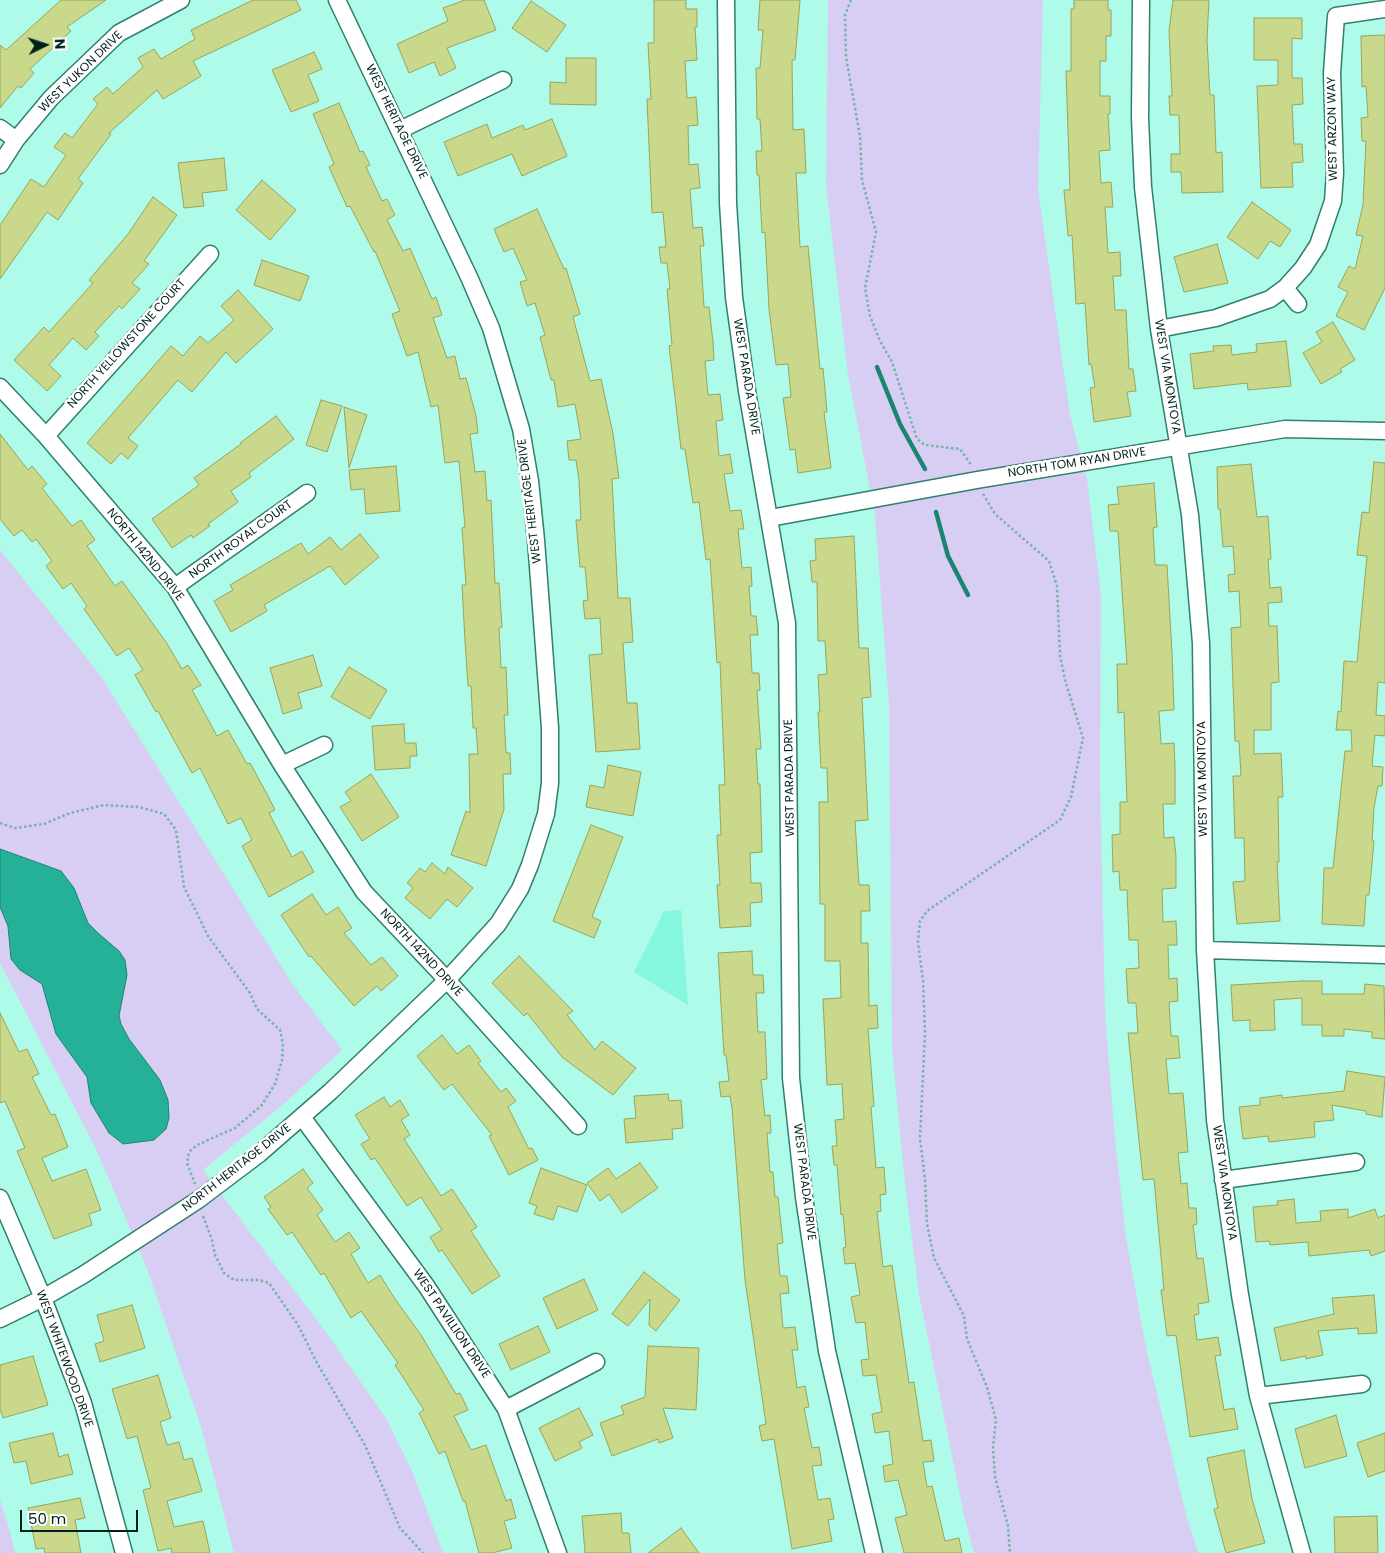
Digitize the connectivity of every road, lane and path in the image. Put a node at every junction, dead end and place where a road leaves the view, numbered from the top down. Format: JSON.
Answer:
{"nodes":[{"id":1,"x":181,"y":0,"type":"edge"},
{"id":2,"x":337,"y":0,"type":"edge"},
{"id":3,"x":726,"y":0,"type":"edge"},
{"id":4,"x":850,"y":0,"type":"edge"},
{"id":5,"x":1141,"y":0,"type":"edge"},
{"id":6,"x":1385,"y":9,"type":"edge"},
{"id":7,"x":503,"y":80,"type":"dead end"},
{"id":8,"x":0,"y":128,"type":"edge"},
{"id":9,"x":400,"y":130,"type":"junction"},
{"id":10,"x":16,"y":140,"type":"junction"},
{"id":11,"x":0,"y":165,"type":"edge"},
{"id":12,"x":210,"y":254,"type":"dead end"},
{"id":13,"x":1285,"y":288,"type":"junction"},
{"id":14,"x":1298,"y":304,"type":"dead end"},
{"id":15,"x":1159,"y":329,"type":"junction"},
{"id":16,"x":0,"y":387,"type":"edge"},
{"id":17,"x":1385,"y":431,"type":"edge"},
{"id":18,"x":46,"y":436,"type":"junction"},
{"id":19,"x":1179,"y":446,"type":"junction"},
{"id":20,"x":977,"y":480,"type":"junction"},
{"id":21,"x":307,"y":492,"type":"dead end"},
{"id":22,"x":770,"y":518,"type":"junction"},
{"id":23,"x":175,"y":587,"type":"junction"},
{"id":24,"x":324,"y":745,"type":"dead end"},
{"id":25,"x":282,"y":765,"type":"junction"},
{"id":26,"x":0,"y":823,"type":"edge"},
{"id":27,"x":1205,"y":950,"type":"junction"},
{"id":28,"x":1385,"y":955,"type":"edge"},
{"id":29,"x":447,"y":980,"type":"junction"},
{"id":30,"x":302,"y":1117,"type":"junction"},
{"id":31,"x":578,"y":1126,"type":"dead end"},
{"id":32,"x":1356,"y":1162,"type":"dead end"},
{"id":33,"x":1223,"y":1180,"type":"junction"},
{"id":34,"x":0,"y":1198,"type":"edge"},
{"id":35,"x":198,"y":1200,"type":"junction"},
{"id":36,"x":43,"y":1298,"type":"junction"},
{"id":37,"x":0,"y":1319,"type":"edge"},
{"id":38,"x":596,"y":1362,"type":"dead end"},
{"id":39,"x":1362,"y":1384,"type":"dead end"},
{"id":40,"x":1258,"y":1396,"type":"junction"},
{"id":41,"x":506,"y":1409,"type":"junction"},
{"id":42,"x":124,"y":1553,"type":"edge"},
{"id":43,"x":423,"y":1553,"type":"edge"},
{"id":44,"x":558,"y":1553,"type":"edge"},
{"id":45,"x":874,"y":1553,"type":"edge"},
{"id":46,"x":1010,"y":1553,"type":"edge"},
{"id":47,"x":1302,"y":1553,"type":"edge"}],
"edges":[{"from":1,"to":10,"type":"street","name":"WEST YUKON DRIVE"},
{"from":2,"to":9,"type":"street","name":"WEST HERITAGE DRIVE"},
{"from":3,"to":22,"type":"street","name":"WEST PARADA DRIVE"},
{"from":4,"to":20,"type":"path"},
{"from":5,"to":15,"type":"street","name":"WEST VIA MONTOYA"},
{"from":6,"to":13,"type":"street","name":"WEST ARZON WAY"},
{"from":7,"to":9,"type":"street"},
{"from":8,"to":10,"type":"street"},
{"from":9,"to":29,"type":"street","name":"WEST HERITAGE DRIVE"},
{"from":10,"to":11,"type":"street","name":"WEST YUKON DRIVE"},
{"from":12,"to":18,"type":"street","name":"NORTH YELLOWSTONE COURT"},
{"from":13,"to":14,"type":"street"},
{"from":13,"to":15,"type":"street","name":"WEST ARZON WAY"},
{"from":15,"to":19,"type":"street","name":"WEST VIA MONTOYA"},
{"from":16,"to":18,"type":"street","name":"NORTH 142ND DRIVE"},
{"from":17,"to":19,"type":"street","name":"NORTH TOM RYAN DRIVE"},
{"from":18,"to":23,"type":"street","name":"NORTH 142ND DRIVE"},
{"from":19,"to":20,"type":"street","name":"NORTH TOM RYAN DRIVE"},
{"from":19,"to":27,"type":"street","name":"WEST VIA MONTOYA"},
{"from":20,"to":22,"type":"street","name":"NORTH TOM RYAN DRIVE"},
{"from":20,"to":46,"type":"path"},
{"from":21,"to":23,"type":"street","name":"NORTH ROYAL COURT"},
{"from":22,"to":45,"type":"street","name":"WEST PARADA DRIVE"},
{"from":23,"to":25,"type":"street","name":"NORTH 142ND DRIVE"},
{"from":24,"to":25,"type":"street"},
{"from":25,"to":29,"type":"street","name":"NORTH 142ND DRIVE"},
{"from":26,"to":35,"type":"path"},
{"from":27,"to":28,"type":"street"},
{"from":27,"to":33,"type":"street","name":"WEST VIA MONTOYA"},
{"from":29,"to":30,"type":"street","name":"NORTH HERITAGE DRIVE"},
{"from":29,"to":31,"type":"street","name":"NORTH 142ND DRIVE"},
{"from":30,"to":35,"type":"street","name":"NORTH HERITAGE DRIVE"},
{"from":30,"to":41,"type":"street","name":"WEST PAVILLION DRIVE"},
{"from":32,"to":33,"type":"street"},
{"from":33,"to":40,"type":"street","name":"WEST VIA MONTOYA"},
{"from":34,"to":36,"type":"street","name":"WEST WHITEWOOD DRIVE"},
{"from":35,"to":36,"type":"street","name":"NORTH HERITAGE DRIVE"},
{"from":35,"to":43,"type":"path"},
{"from":36,"to":37,"type":"street","name":"NORTH HERITAGE DRIVE"},
{"from":36,"to":42,"type":"street","name":"WEST WHITEWOOD DRIVE"},
{"from":38,"to":41,"type":"street"},
{"from":39,"to":40,"type":"street"},
{"from":40,"to":47,"type":"street","name":"WEST VIA MONTOYA"},
{"from":41,"to":44,"type":"street","name":"WEST PAVILLION DRIVE"}]}
